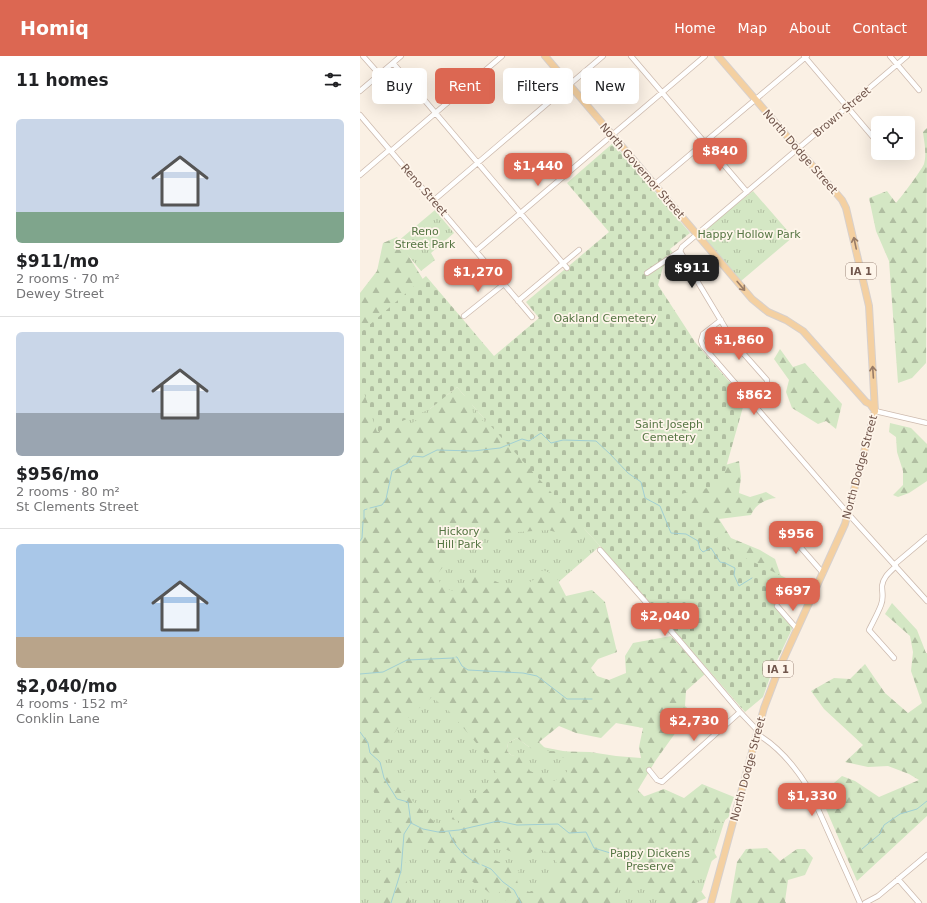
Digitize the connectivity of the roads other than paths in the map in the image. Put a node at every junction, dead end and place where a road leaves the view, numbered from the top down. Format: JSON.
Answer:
{"nodes":[{"id":1,"x":363,"y":56,"type":"edge"},
{"id":2,"x":401,"y":56,"type":"edge"},
{"id":3,"x":502,"y":56,"type":"edge"},
{"id":4,"x":545,"y":56,"type":"edge"},
{"id":5,"x":603,"y":56,"type":"edge"},
{"id":6,"x":631,"y":56,"type":"edge"},
{"id":7,"x":705,"y":56,"type":"edge"},
{"id":8,"x":718,"y":56,"type":"edge"},
{"id":9,"x":805,"y":56,"type":"edge"},
{"id":10,"x":890,"y":56,"type":"edge"},
{"id":11,"x":907,"y":56,"type":"edge"},
{"id":12,"x":393,"y":63,"type":"junction"},
{"id":13,"x":897,"y":64,"type":"junction"},
{"id":14,"x":374,"y":68,"type":"edge"},
{"id":15,"x":387,"y":68,"type":"edge"},
{"id":16,"x":555,"y":68,"type":"edge"},
{"id":17,"x":372,"y":80,"type":"edge"},
{"id":18,"x":573,"y":82,"type":"edge"},
{"id":19,"x":573,"y":90,"type":"edge"},
{"id":20,"x":919,"y":90,"type":"dead end"},
{"id":21,"x":360,"y":91,"type":"edge"},
{"id":22,"x":662,"y":92,"type":"junction"},
{"id":23,"x":755,"y":100,"type":"junction"},
{"id":24,"x":547,"y":104,"type":"edge"},
{"id":25,"x":847,"y":107,"type":"junction"},
{"id":26,"x":435,"y":113,"type":"junction"},
{"id":27,"x":360,"y":115,"type":"edge"},
{"id":28,"x":611,"y":135,"type":"junction"},
{"id":29,"x":871,"y":136,"type":"edge"},
{"id":30,"x":705,"y":142,"type":"junction"},
{"id":31,"x":797,"y":149,"type":"junction"},
{"id":32,"x":390,"y":151,"type":"junction"},
{"id":33,"x":478,"y":163,"type":"junction"},
{"id":34,"x":360,"y":175,"type":"edge"},
{"id":35,"x":654,"y":185,"type":"junction"},
{"id":36,"x":747,"y":192,"type":"junction"},
{"id":37,"x":433,"y":201,"type":"junction"},
{"id":38,"x":520,"y":213,"type":"junction"},
{"id":39,"x":697,"y":235,"type":"junction"},
{"id":40,"x":579,"y":250,"type":"dead end"},
{"id":41,"x":476,"y":251,"type":"junction"},
{"id":42,"x":680,"y":251,"type":"junction"},
{"id":43,"x":563,"y":263,"type":"junction"},
{"id":44,"x":567,"y":268,"type":"dead end"},
{"id":45,"x":647,"y":273,"type":"dead end"},
{"id":46,"x":504,"y":284,"type":"junction"},
{"id":47,"x":518,"y":301,"type":"junction"},
{"id":48,"x":464,"y":316,"type":"dead end"},
{"id":49,"x":532,"y":317,"type":"dead end"},
{"id":50,"x":721,"y":320,"type":"junction"},
{"id":51,"x":874,"y":396,"type":"junction"},
{"id":52,"x":749,"y":398,"type":"junction"},
{"id":53,"x":866,"y":402,"type":"junction"},
{"id":54,"x":875,"y":411,"type":"junction"},
{"id":55,"x":873,"y":419,"type":"junction"},
{"id":56,"x":927,"y":422,"type":"edge"},
{"id":57,"x":849,"y":513,"type":"junction"},
{"id":58,"x":782,"y":526,"type":"dead end"},
{"id":59,"x":927,"y":537,"type":"edge"},
{"id":60,"x":600,"y":550,"type":"dead end"},
{"id":61,"x":895,"y":565,"type":"junction"},
{"id":62,"x":823,"y":573,"type":"junction"},
{"id":63,"x":927,"y":601,"type":"edge"},
{"id":64,"x":777,"y":606,"type":"dead end"},
{"id":65,"x":797,"y":628,"type":"junction"},
{"id":66,"x":894,"y":658,"type":"dead end"},
{"id":67,"x":740,"y":712,"type":"junction"},
{"id":68,"x":758,"y":732,"type":"junction"},
{"id":69,"x":649,"y":770,"type":"dead end"},
{"id":70,"x":927,"y":855,"type":"edge"},
{"id":71,"x":898,"y":879,"type":"junction"},
{"id":72,"x":711,"y":903,"type":"edge"},
{"id":73,"x":860,"y":903,"type":"edge"},
{"id":74,"x":865,"y":903,"type":"edge"},
{"id":75,"x":919,"y":903,"type":"edge"}],
"edges":[{"from":1,"to":14,"type":"street"},
{"from":2,"to":12,"type":"street"},
{"from":3,"to":26,"type":"street"},
{"from":4,"to":16,"type":"main road","name":"North Governor Street"},
{"from":5,"to":18,"type":"street"},
{"from":6,"to":22,"type":"street"},
{"from":7,"to":22,"type":"street"},
{"from":8,"to":23,"type":"main road","name":"North Dodge Street","number":"IA 1"},
{"from":9,"to":23,"type":"street"},
{"from":9,"to":25,"type":"street"},
{"from":10,"to":13,"type":"street"},
{"from":11,"to":13,"type":"street","name":"Brown Street"},
{"from":12,"to":15,"type":"street"},
{"from":12,"to":26,"type":"street"},
{"from":13,"to":20,"type":"street"},
{"from":13,"to":25,"type":"street","name":"Brown Street"},
{"from":17,"to":21,"type":"street"},
{"from":19,"to":28,"type":"main road","name":"North Governor Street"},
{"from":22,"to":28,"type":"street"},
{"from":22,"to":30,"type":"street"},
{"from":23,"to":30,"type":"street"},
{"from":23,"to":31,"type":"main road","name":"North Dodge Street","number":"IA 1"},
{"from":24,"to":33,"type":"street"},
{"from":25,"to":29,"type":"street"},
{"from":25,"to":31,"type":"street","name":"Brown Street"},
{"from":26,"to":32,"type":"street"},
{"from":26,"to":33,"type":"street"},
{"from":27,"to":32,"type":"street","name":"Reno Street"},
{"from":28,"to":35,"type":"main road","name":"North Governor Street"},
{"from":28,"to":38,"type":"street"},
{"from":30,"to":35,"type":"street"},
{"from":30,"to":36,"type":"street"},
{"from":31,"to":36,"type":"street","name":"Brown Street"},
{"from":51,"to":31,"type":"main road","name":"North Dodge Street","number":"IA 1","one_way":true},
{"from":32,"to":34,"type":"street"},
{"from":32,"to":37,"type":"street","name":"Reno Street"},
{"from":33,"to":37,"type":"street"},
{"from":33,"to":38,"type":"street"},
{"from":35,"to":39,"type":"main road","name":"North Governor Street"},
{"from":36,"to":39,"type":"street","name":"Brown Street"},
{"from":37,"to":41,"type":"street","name":"Reno Street"},
{"from":38,"to":41,"type":"street"},
{"from":38,"to":43,"type":"street"},
{"from":39,"to":42,"type":"street","name":"Brown Street"},
{"from":39,"to":53,"type":"main road","name":"North Governor Street","one_way":true},
{"from":40,"to":43,"type":"street"},
{"from":41,"to":46,"type":"street","name":"Reno Street"},
{"from":42,"to":45,"type":"street","name":"Brown Street"},
{"from":42,"to":50,"type":"street"},
{"from":43,"to":44,"type":"street"},
{"from":43,"to":47,"type":"street"},
{"from":46,"to":47,"type":"street","name":"Reno Street"},
{"from":46,"to":48,"type":"street"},
{"from":47,"to":49,"type":"street","name":"Reno Street"},
{"from":50,"to":52,"type":"street"},
{"from":50,"to":52,"type":"street"},
{"from":51,"to":53,"type":"main road"},
{"from":51,"to":54,"type":"main road","name":"North Dodge Street","number":"IA 1"},
{"from":52,"to":57,"type":"street"},
{"from":53,"to":54,"type":"main road","name":"North Governor Street"},
{"from":53,"to":55,"type":"main road"},
{"from":54,"to":55,"type":"main road","name":"North Dodge Street","number":"IA 1"},
{"from":54,"to":56,"type":"street"},
{"from":55,"to":57,"type":"main road","name":"North Dodge Street","number":"IA 1"},
{"from":57,"to":61,"type":"street"},
{"from":57,"to":62,"type":"main road","name":"North Dodge Street","number":"IA 1"},
{"from":58,"to":62,"type":"street"},
{"from":59,"to":61,"type":"street"},
{"from":60,"to":67,"type":"street"},
{"from":61,"to":63,"type":"street"},
{"from":61,"to":66,"type":"street"},
{"from":62,"to":65,"type":"main road","name":"North Dodge Street","number":"IA 1"},
{"from":64,"to":65,"type":"street"},
{"from":65,"to":68,"type":"main road","name":"North Dodge Street","number":"IA 1"},
{"from":67,"to":68,"type":"street"},
{"from":67,"to":69,"type":"street"},
{"from":68,"to":72,"type":"main road","name":"North Dodge Street","number":"IA 1"},
{"from":68,"to":73,"type":"street"},
{"from":70,"to":71,"type":"street"},
{"from":71,"to":74,"type":"street"},
{"from":71,"to":75,"type":"street"}]}
